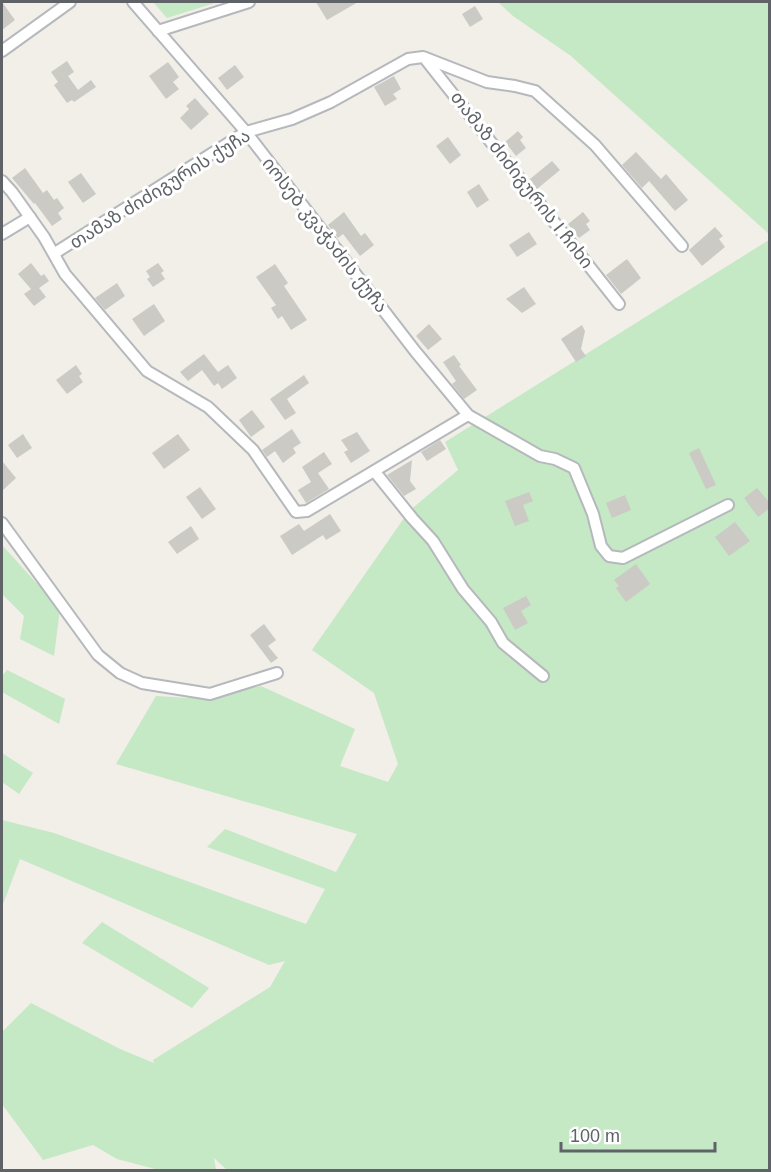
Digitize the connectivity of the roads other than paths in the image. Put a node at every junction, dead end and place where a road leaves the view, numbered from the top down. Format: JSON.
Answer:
{"nodes":[{"id":1,"x":70,"y":2,"type":"edge"},
{"id":2,"x":133,"y":2,"type":"edge"},
{"id":3,"x":249,"y":2,"type":"edge"},
{"id":4,"x":158,"y":31,"type":"junction"},
{"id":5,"x":2,"y":51,"type":"edge"},
{"id":6,"x":423,"y":57,"type":"junction"},
{"id":7,"x":246,"y":132,"type":"junction"},
{"id":8,"x":2,"y":181,"type":"edge"},
{"id":9,"x":30,"y":217,"type":"junction"},
{"id":10,"x":2,"y":234,"type":"edge"},
{"id":11,"x":682,"y":246,"type":"dead end"},
{"id":12,"x":55,"y":254,"type":"junction"},
{"id":13,"x":619,"y":304,"type":"dead end"},
{"id":14,"x":468,"y":415,"type":"junction"},
{"id":15,"x":375,"y":472,"type":"junction"},
{"id":16,"x":728,"y":505,"type":"dead end"},
{"id":17,"x":2,"y":523,"type":"edge"},
{"id":18,"x":277,"y":673,"type":"dead end"},
{"id":19,"x":543,"y":676,"type":"dead end"}],
"edges":[{"from":1,"to":5,"type":"street"},
{"from":2,"to":4,"type":"street","name":"იოსებ კვაჭაძის ქუჩა"},
{"from":3,"to":4,"type":"street"},
{"from":4,"to":7,"type":"street","name":"იოსებ კვაჭაძის ქუჩა"},
{"from":6,"to":7,"type":"street","name":"თამაზ ძიძიგურის ქუჩა"},
{"from":6,"to":11,"type":"street"},
{"from":6,"to":13,"type":"street","name":"თამაზ ძიძიგურის I ჩიხი"},
{"from":7,"to":12,"type":"street","name":"თამაზ ძიძიგურის ქუჩა"},
{"from":7,"to":14,"type":"street","name":"იოსებ კვაჭაძის ქუჩა"},
{"from":8,"to":9,"type":"street"},
{"from":9,"to":10,"type":"street"},
{"from":9,"to":12,"type":"street"},
{"from":12,"to":15,"type":"street"},
{"from":14,"to":15,"type":"street"},
{"from":14,"to":16,"type":"street"},
{"from":15,"to":19,"type":"street"},
{"from":17,"to":18,"type":"street"}]}
